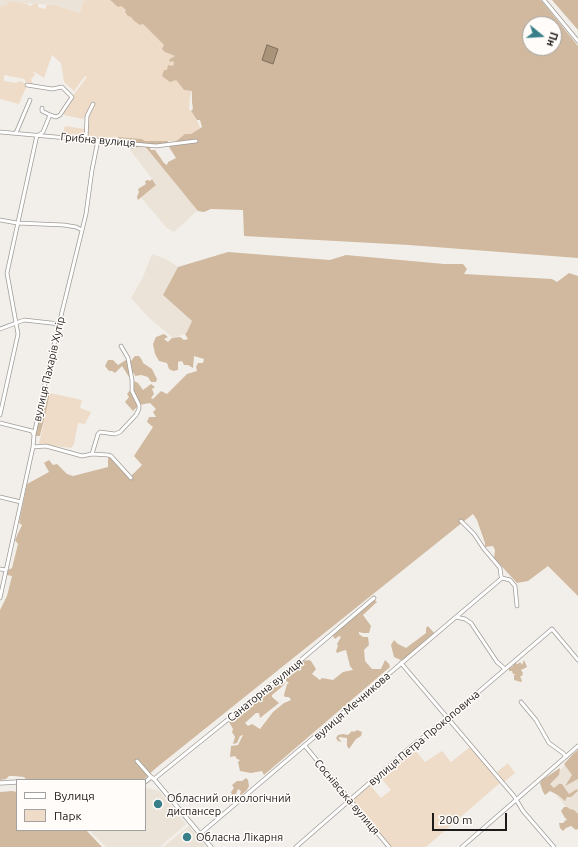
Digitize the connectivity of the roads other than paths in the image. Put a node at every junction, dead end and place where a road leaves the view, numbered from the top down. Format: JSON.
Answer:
{"nodes":[{"id":1,"x":544,"y":0,"type":"edge"},
{"id":2,"x":578,"y":41,"type":"edge"},
{"id":3,"x":27,"y":85,"type":"dead end"},
{"id":4,"x":30,"y":100,"type":"dead end"},
{"id":5,"x":93,"y":104,"type":"dead end"},
{"id":6,"x":42,"y":108,"type":"dead end"},
{"id":7,"x":50,"y":115,"type":"junction"},
{"id":8,"x":0,"y":132,"type":"edge"},
{"id":9,"x":16,"y":133,"type":"junction"},
{"id":10,"x":43,"y":134,"type":"junction"},
{"id":11,"x":38,"y":135,"type":"junction"},
{"id":12,"x":86,"y":140,"type":"junction"},
{"id":13,"x":98,"y":140,"type":"junction"},
{"id":14,"x":196,"y":141,"type":"dead end"},
{"id":15,"x":0,"y":220,"type":"edge"},
{"id":16,"x":17,"y":223,"type":"junction"},
{"id":17,"x":82,"y":230,"type":"junction"},
{"id":18,"x":17,"y":324,"type":"junction"},
{"id":19,"x":60,"y":324,"type":"junction"},
{"id":20,"x":0,"y":329,"type":"edge"},
{"id":21,"x":121,"y":346,"type":"dead end"},
{"id":22,"x":0,"y":415,"type":"edge"},
{"id":23,"x":0,"y":423,"type":"edge"},
{"id":24,"x":34,"y":434,"type":"junction"},
{"id":25,"x":33,"y":448,"type":"junction"},
{"id":26,"x":92,"y":454,"type":"junction"},
{"id":27,"x":131,"y":478,"type":"dead end"},
{"id":28,"x":0,"y":498,"type":"edge"},
{"id":29,"x":21,"y":502,"type":"junction"},
{"id":30,"x":461,"y":521,"type":"dead end"},
{"id":31,"x":0,"y":569,"type":"edge"},
{"id":32,"x":6,"y":570,"type":"junction"},
{"id":33,"x":502,"y":578,"type":"junction"},
{"id":34,"x":0,"y":598,"type":"edge"},
{"id":35,"x":374,"y":598,"type":"dead end"},
{"id":36,"x":517,"y":606,"type":"dead end"},
{"id":37,"x":456,"y":617,"type":"junction"},
{"id":38,"x":578,"y":660,"type":"edge"},
{"id":39,"x":401,"y":663,"type":"junction"},
{"id":40,"x":505,"y":669,"type":"junction"},
{"id":41,"x":521,"y":702,"type":"dead end"},
{"id":42,"x":448,"y":718,"type":"junction"},
{"id":43,"x":305,"y":746,"type":"junction"},
{"id":44,"x":578,"y":746,"type":"edge"},
{"id":45,"x":566,"y":757,"type":"junction"},
{"id":46,"x":137,"y":761,"type":"dead end"},
{"id":47,"x":152,"y":778,"type":"junction"},
{"id":48,"x":146,"y":781,"type":"edge"},
{"id":49,"x":16,"y":782,"type":"edge"},
{"id":50,"x":0,"y":783,"type":"edge"},
{"id":51,"x":349,"y":800,"type":"junction"},
{"id":52,"x":516,"y":800,"type":"junction"},
{"id":53,"x":200,"y":834,"type":"junction"},
{"id":54,"x":551,"y":843,"type":"junction"},
{"id":55,"x":211,"y":847,"type":"edge"},
{"id":56,"x":296,"y":847,"type":"edge"},
{"id":57,"x":389,"y":847,"type":"edge"},
{"id":58,"x":462,"y":847,"type":"edge"},
{"id":59,"x":547,"y":847,"type":"edge"},
{"id":60,"x":554,"y":847,"type":"edge"}],
"edges":[{"from":1,"to":2,"type":"street"},
{"from":3,"to":7,"type":"street"},
{"from":4,"to":9,"type":"street"},
{"from":5,"to":12,"type":"street"},
{"from":6,"to":7,"type":"street"},
{"from":7,"to":10,"type":"street"},
{"from":8,"to":9,"type":"street","name":"Грибна вулиця"},
{"from":9,"to":11,"type":"street","name":"Грибна вулиця"},
{"from":10,"to":11,"type":"street","name":"Грибна вулиця"},
{"from":10,"to":12,"type":"street","name":"Грибна вулиця"},
{"from":11,"to":16,"type":"street"},
{"from":12,"to":13,"type":"street","name":"Грибна вулиця"},
{"from":13,"to":14,"type":"street","name":"Грибна вулиця"},
{"from":13,"to":17,"type":"street","name":"вулиця Пахарів Хутір"},
{"from":15,"to":16,"type":"street"},
{"from":16,"to":17,"type":"street"},
{"from":16,"to":18,"type":"street"},
{"from":17,"to":19,"type":"street","name":"вулиця Пахарів Хутір"},
{"from":18,"to":19,"type":"street"},
{"from":18,"to":20,"type":"street"},
{"from":18,"to":22,"type":"street"},
{"from":19,"to":24,"type":"street","name":"вулиця Пахарів Хутір"},
{"from":21,"to":26,"type":"street"},
{"from":23,"to":24,"type":"street"},
{"from":24,"to":25,"type":"street","name":"вулиця Пахарів Хутір"},
{"from":25,"to":26,"type":"street"},
{"from":25,"to":29,"type":"street","name":"вулиця Пахарів Хутір"},
{"from":26,"to":27,"type":"street"},
{"from":28,"to":29,"type":"street"},
{"from":29,"to":32,"type":"street","name":"вулиця Пахарів Хутір"},
{"from":30,"to":33,"type":"street"},
{"from":31,"to":32,"type":"street"},
{"from":32,"to":34,"type":"street","name":"вулиця Пахарів Хутір"},
{"from":33,"to":36,"type":"street"},
{"from":33,"to":37,"type":"street","name":"вулиця Мечникова"},
{"from":35,"to":47,"type":"street","name":"Санаторна вулиця"},
{"from":37,"to":39,"type":"street","name":"вулиця Мечникова"},
{"from":37,"to":40,"type":"street"},
{"from":38,"to":40,"type":"street","name":"вулиця Петра Прокоповича"},
{"from":39,"to":42,"type":"street"},
{"from":39,"to":43,"type":"street","name":"вулиця Мечникова"},
{"from":40,"to":42,"type":"street","name":"вулиця Петра Прокоповича"},
{"from":41,"to":45,"type":"street"},
{"from":42,"to":51,"type":"street","name":"вулиця Петра Прокоповича"},
{"from":42,"to":52,"type":"street"},
{"from":43,"to":51,"type":"street","name":"Соснівська вулиця"},
{"from":43,"to":53,"type":"street","name":"вулиця Мечникова"},
{"from":44,"to":45,"type":"street"},
{"from":45,"to":52,"type":"street"},
{"from":46,"to":47,"type":"street"},
{"from":47,"to":48,"type":"street","name":"Санаторна вулиця"},
{"from":47,"to":53,"type":"street"},
{"from":49,"to":50,"type":"street"},
{"from":51,"to":56,"type":"street","name":"вулиця Петра Прокоповича"},
{"from":51,"to":57,"type":"street","name":"Соснівська вулиця"},
{"from":52,"to":54,"type":"street"},
{"from":52,"to":58,"type":"street"},
{"from":53,"to":55,"type":"street"},
{"from":54,"to":59,"type":"street"},
{"from":54,"to":60,"type":"street"}]}
